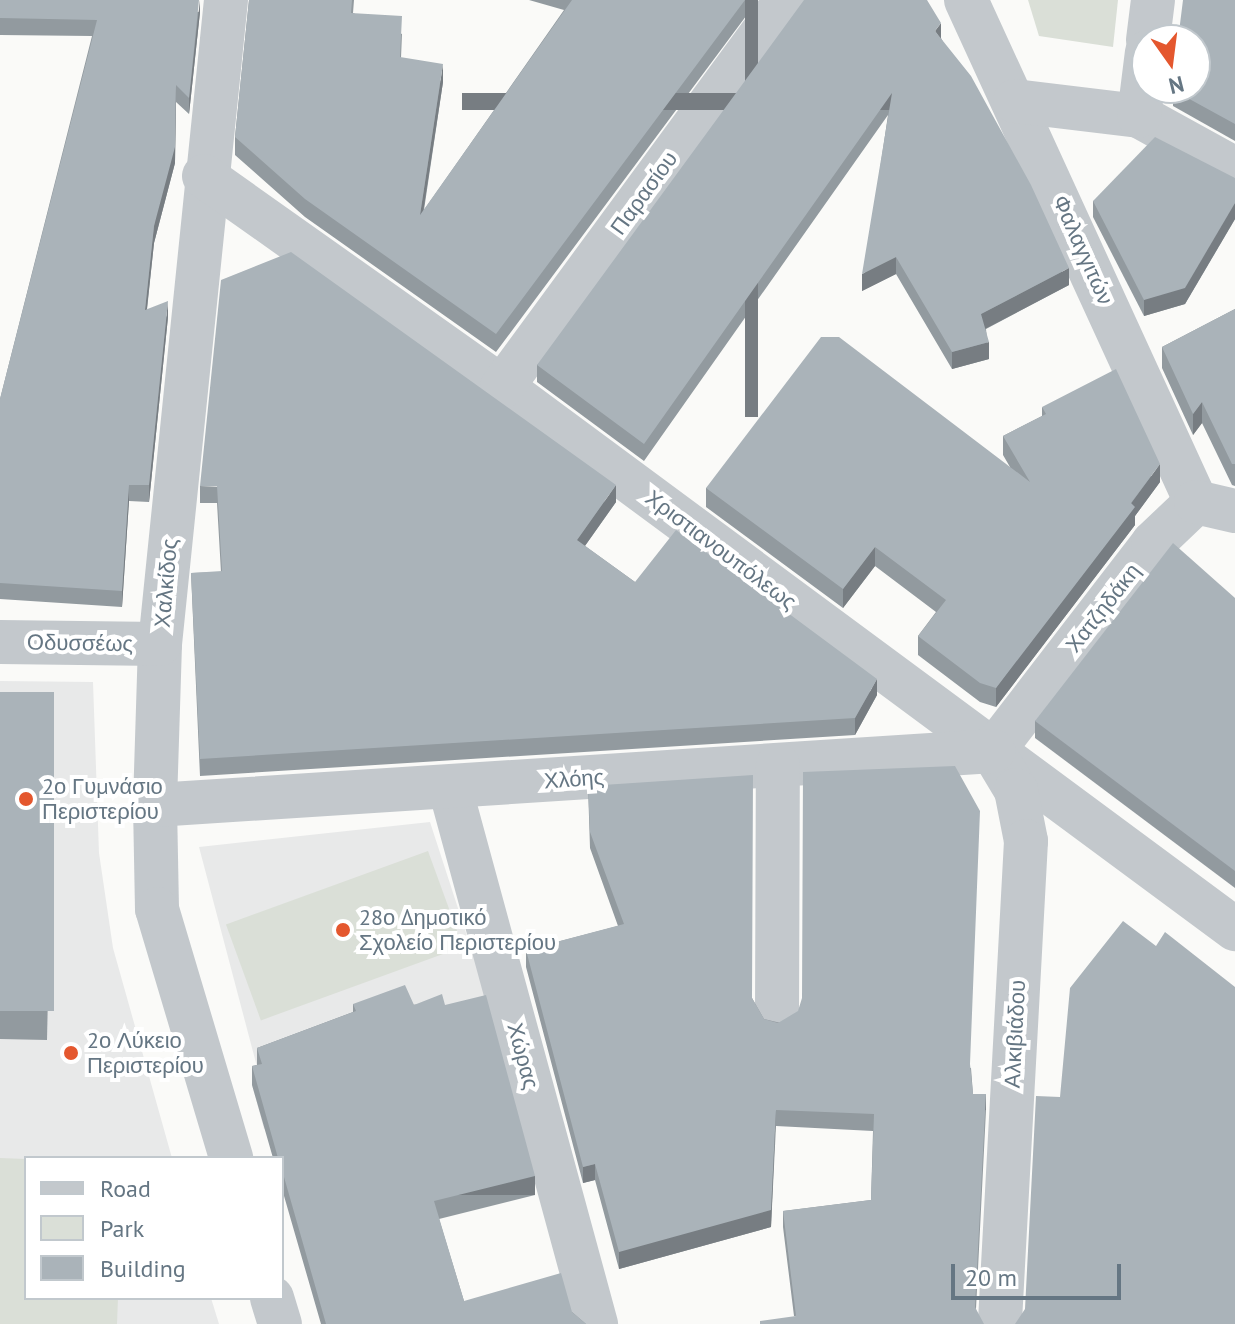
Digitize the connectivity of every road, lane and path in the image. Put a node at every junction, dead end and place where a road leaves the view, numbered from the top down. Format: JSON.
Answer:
{"nodes":[{"id":1,"x":226,"y":0,"type":"edge"},
{"id":2,"x":786,"y":0,"type":"edge"},
{"id":3,"x":966,"y":0,"type":"edge"},
{"id":4,"x":1153,"y":0,"type":"edge"},
{"id":5,"x":1150,"y":24,"type":"edge"},
{"id":6,"x":1015,"y":101,"type":"junction"},
{"id":7,"x":1140,"y":104,"type":"edge"},
{"id":8,"x":1139,"y":116,"type":"junction"},
{"id":9,"x":1235,"y":169,"type":"edge"},
{"id":10,"x":204,"y":176,"type":"junction"},
{"id":11,"x":502,"y":387,"type":"junction"},
{"id":12,"x":1215,"y":507,"type":"edge"},
{"id":13,"x":0,"y":642,"type":"edge"},
{"id":14,"x":160,"y":644,"type":"junction"},
{"id":15,"x":993,"y":751,"type":"junction"},
{"id":16,"x":778,"y":765,"type":"junction"},
{"id":17,"x":450,"y":788,"type":"junction"},
{"id":18,"x":155,"y":805,"type":"junction"},
{"id":19,"x":1235,"y":929,"type":"edge"},
{"id":20,"x":777,"y":1014,"type":"dead end"},
{"id":21,"x":230,"y":1156,"type":"edge"},
{"id":22,"x":273,"y":1300,"type":"edge"},
{"id":23,"x":280,"y":1324,"type":"edge"},
{"id":24,"x":596,"y":1324,"type":"edge"},
{"id":25,"x":1000,"y":1324,"type":"edge"}],
"edges":[{"from":1,"to":10,"type":"street","name":"Χαλκίδος"},
{"from":2,"to":11,"type":"street","name":"Παρασίου"},
{"from":3,"to":6,"type":"street","name":"Φαλαγγιτών"},
{"from":4,"to":5,"type":"street"},
{"from":6,"to":8,"type":"street"},
{"from":6,"to":12,"type":"street","name":"Φαλαγγιτών"},
{"from":7,"to":8,"type":"street"},
{"from":8,"to":9,"type":"street"},
{"from":10,"to":11,"type":"street","name":"Χριστιανουπόλεως"},
{"from":10,"to":14,"type":"street","name":"Χαλκίδος"},
{"from":11,"to":15,"type":"street","name":"Χριστιανουπόλεως"},
{"from":12,"to":15,"type":"street","name":"Χατζηδάκη"},
{"from":13,"to":14,"type":"street","name":"Οδυσσέως"},
{"from":14,"to":18,"type":"street","name":"Χαλκίδος"},
{"from":15,"to":16,"type":"street","name":"Χλόης"},
{"from":15,"to":19,"type":"street","name":"Χριστιανουπόλεως"},
{"from":15,"to":25,"type":"street","name":"Αλκιβιάδου"},
{"from":16,"to":17,"type":"street","name":"Χλόης"},
{"from":16,"to":20,"type":"street"},
{"from":17,"to":18,"type":"street","name":"Χλόης"},
{"from":17,"to":24,"type":"street","name":"Χώρας"},
{"from":18,"to":21,"type":"street","name":"Χαλκίδος"},
{"from":22,"to":23,"type":"street"}]}
